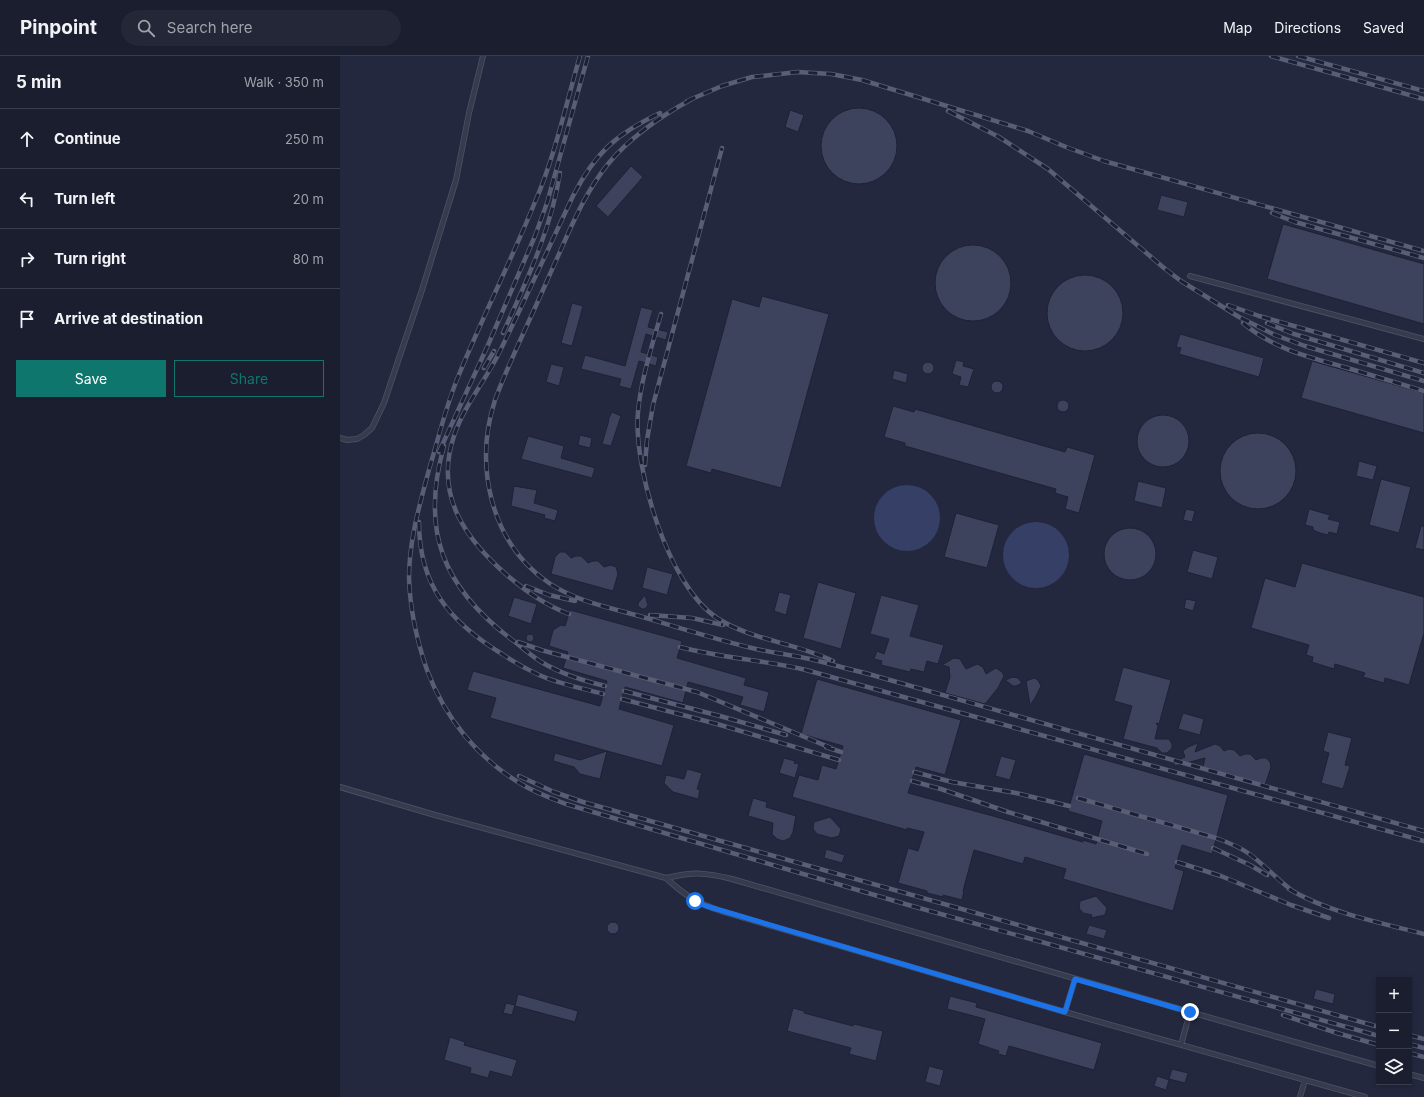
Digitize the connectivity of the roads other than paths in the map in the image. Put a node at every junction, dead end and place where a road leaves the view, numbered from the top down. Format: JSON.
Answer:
{"nodes":[{"id":1,"x":483,"y":56,"type":"edge"},
{"id":2,"x":1190,"y":276,"type":"dead end"},
{"id":3,"x":1424,"y":339,"type":"edge"},
{"id":4,"x":340,"y":438,"type":"edge"},
{"id":5,"x":340,"y":787,"type":"edge"},
{"id":6,"x":666,"y":878,"type":"junction"},
{"id":7,"x":1075,"y":979,"type":"junction"},
{"id":8,"x":1065,"y":1012,"type":"junction"},
{"id":9,"x":1190,"y":1012,"type":"junction"},
{"id":10,"x":1181,"y":1045,"type":"junction"},
{"id":11,"x":1376,"y":1065,"type":"edge"},
{"id":12,"x":1412,"y":1075,"type":"edge"},
{"id":13,"x":1424,"y":1078,"type":"edge"},
{"id":14,"x":1305,"y":1080,"type":"junction"},
{"id":15,"x":1300,"y":1097,"type":"edge"},
{"id":16,"x":1365,"y":1097,"type":"edge"}],
"edges":[{"from":1,"to":4,"type":"lane"},
{"from":2,"to":3,"type":"lane"},
{"from":5,"to":6,"type":"lane"},
{"from":6,"to":7,"type":"lane"},
{"from":6,"to":8,"type":"lane"},
{"from":7,"to":8,"type":"lane"},
{"from":7,"to":9,"type":"lane"},
{"from":8,"to":10,"type":"lane"},
{"from":9,"to":10,"type":"lane"},
{"from":9,"to":11,"type":"lane"},
{"from":10,"to":14,"type":"lane"},
{"from":12,"to":13,"type":"lane"},
{"from":14,"to":15,"type":"lane"},
{"from":14,"to":16,"type":"lane"}]}
